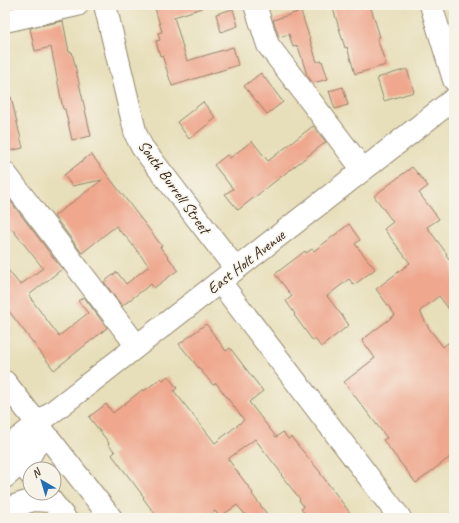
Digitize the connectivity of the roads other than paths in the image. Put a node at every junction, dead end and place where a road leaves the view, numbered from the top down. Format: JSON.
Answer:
{"nodes":[{"id":1,"x":77,"y":5,"type":"edge"},
{"id":2,"x":105,"y":5,"type":"edge"},
{"id":3,"x":256,"y":5,"type":"edge"},
{"id":4,"x":431,"y":5,"type":"edge"},
{"id":5,"x":5,"y":22,"type":"edge"},
{"id":6,"x":454,"y":80,"type":"edge"},
{"id":7,"x":454,"y":99,"type":"edge"},
{"id":8,"x":363,"y":170,"type":"junction"},
{"id":9,"x":5,"y":173,"type":"edge"},
{"id":10,"x":228,"y":276,"type":"junction"},
{"id":11,"x":137,"y":346,"type":"junction"},
{"id":12,"x":5,"y":382,"type":"edge"},
{"id":13,"x":37,"y":424,"type":"junction"},
{"id":14,"x":6,"y":446,"type":"edge"},
{"id":15,"x":29,"y":461,"type":"edge"},
{"id":16,"x":22,"y":464,"type":"edge"},
{"id":17,"x":22,"y":471,"type":"edge"},
{"id":18,"x":5,"y":477,"type":"edge"},
{"id":19,"x":30,"y":501,"type":"edge"},
{"id":20,"x":51,"y":501,"type":"edge"},
{"id":21,"x":5,"y":509,"type":"edge"},
{"id":22,"x":64,"y":518,"type":"edge"},
{"id":23,"x":111,"y":518,"type":"edge"},
{"id":24,"x":400,"y":518,"type":"edge"}],
"edges":[{"from":1,"to":5,"type":"street"},
{"from":2,"to":10,"type":"street","name":"South Burrell Street"},
{"from":3,"to":8,"type":"street"},
{"from":4,"to":6,"type":"street"},
{"from":7,"to":8,"type":"street","name":"East Holt Avenue"},
{"from":8,"to":10,"type":"street","name":"East Holt Avenue"},
{"from":9,"to":11,"type":"street"},
{"from":10,"to":11,"type":"street","name":"East Holt Avenue"},
{"from":10,"to":24,"type":"street","name":"South Burrell Street"},
{"from":11,"to":13,"type":"street","name":"East Holt Avenue"},
{"from":12,"to":13,"type":"street"},
{"from":13,"to":14,"type":"street","name":"East Holt Avenue"},
{"from":13,"to":15,"type":"street"},
{"from":13,"to":23,"type":"street"},
{"from":14,"to":16,"type":"street"},
{"from":17,"to":18,"type":"street"},
{"from":19,"to":21,"type":"street"},
{"from":20,"to":22,"type":"street"}]}
